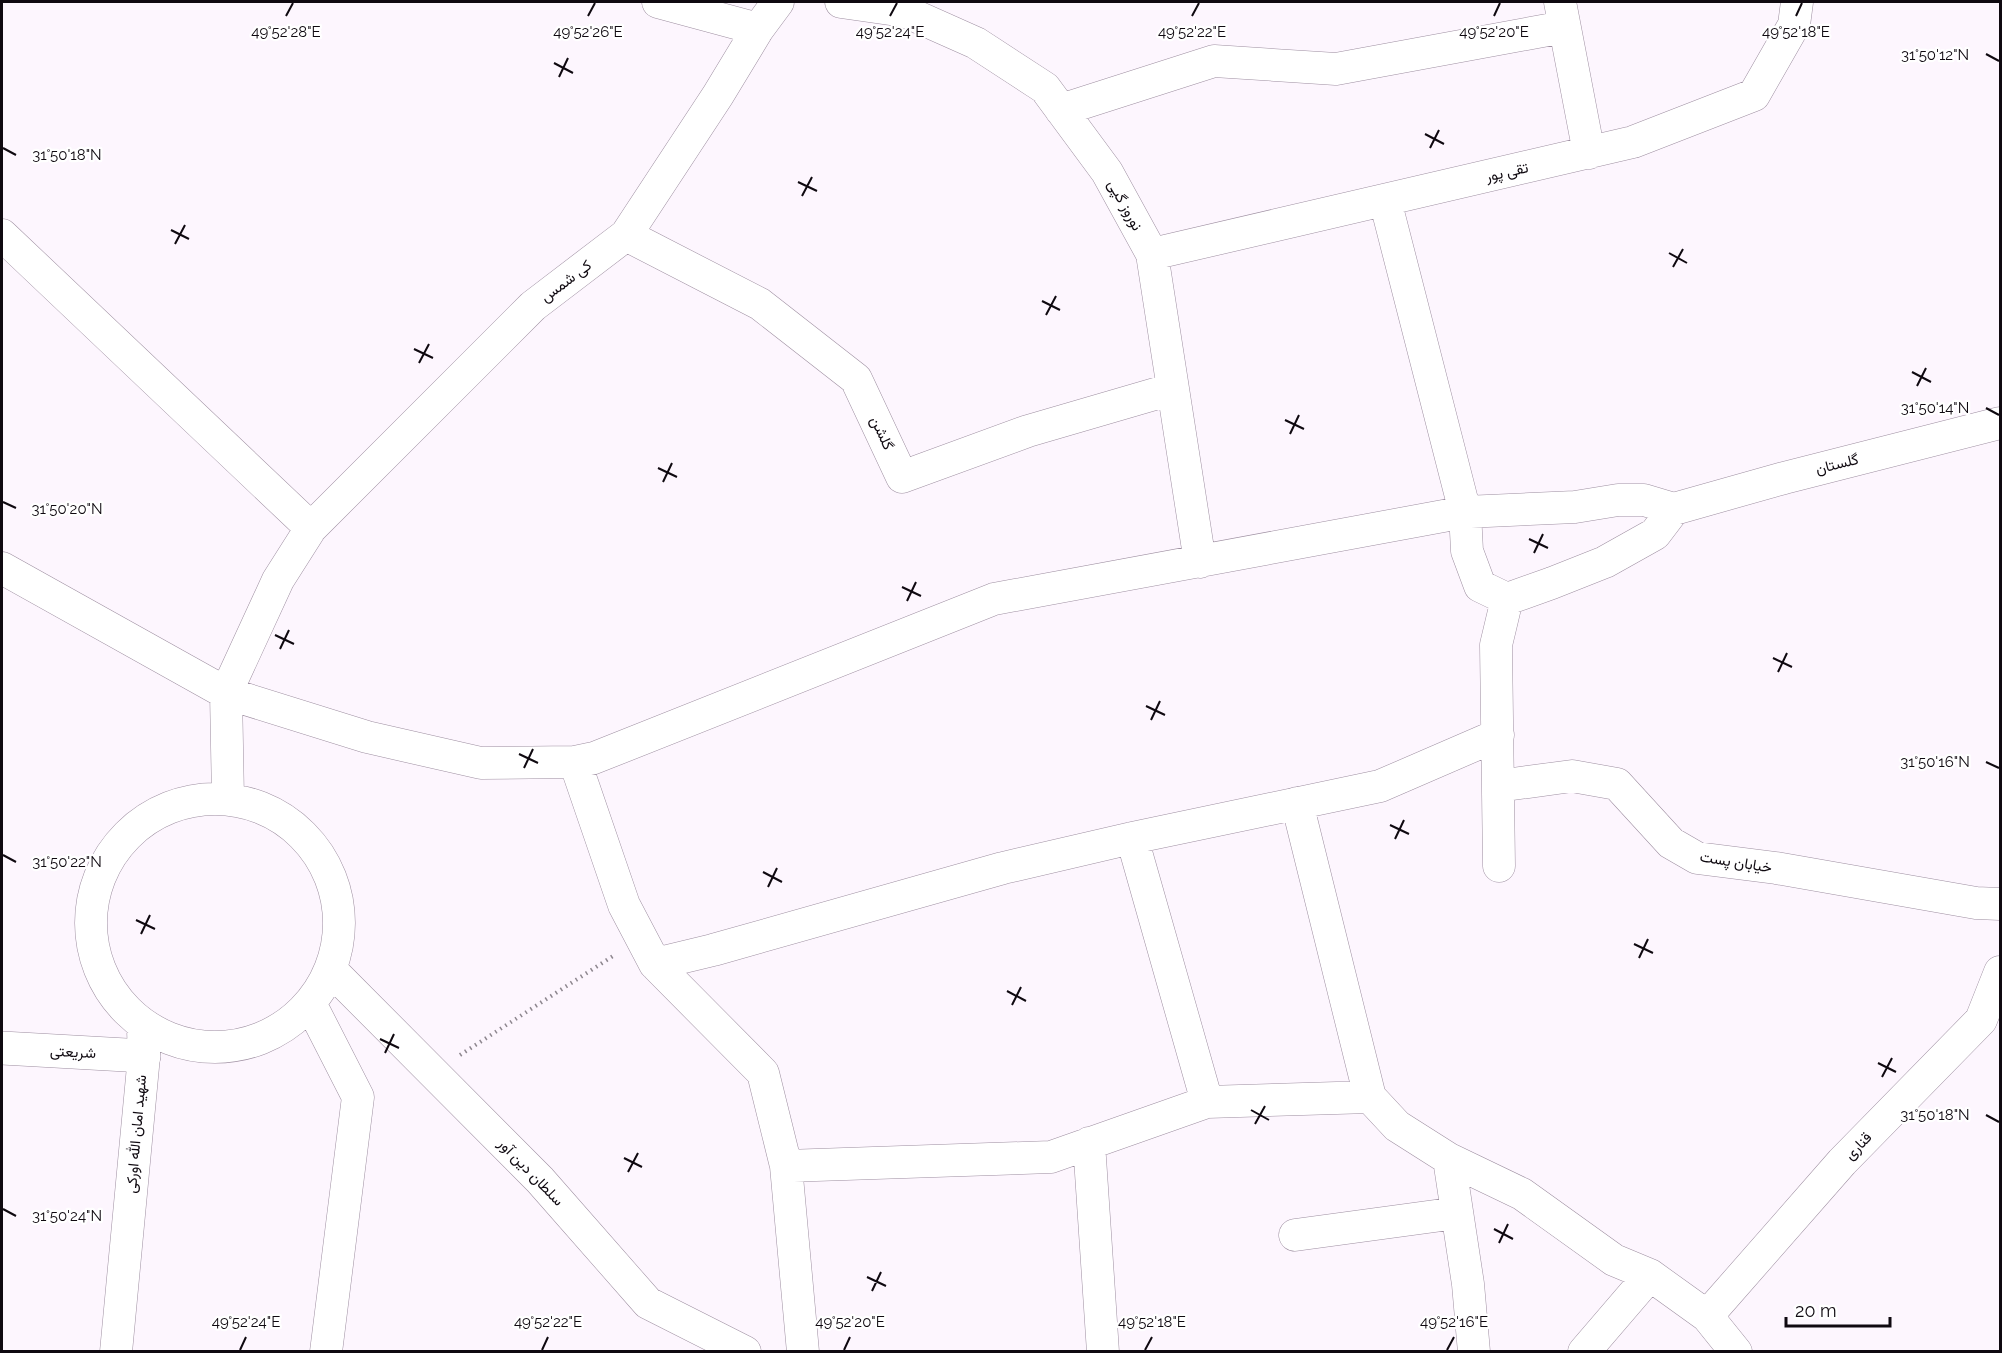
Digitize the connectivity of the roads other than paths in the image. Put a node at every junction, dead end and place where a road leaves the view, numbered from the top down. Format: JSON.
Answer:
{"nodes":[{"id":1,"x":658,"y":2,"type":"edge"},
{"id":2,"x":778,"y":2,"type":"edge"},
{"id":3,"x":841,"y":2,"type":"edge"},
{"id":4,"x":1797,"y":2,"type":"edge"},
{"id":5,"x":1562,"y":14,"type":"edge"},
{"id":6,"x":758,"y":29,"type":"junction"},
{"id":7,"x":1061,"y":110,"type":"junction"},
{"id":8,"x":1589,"y":153,"type":"junction"},
{"id":9,"x":1385,"y":200,"type":"junction"},
{"id":10,"x":2,"y":235,"type":"edge"},
{"id":11,"x":626,"y":235,"type":"junction"},
{"id":12,"x":1152,"y":254,"type":"junction"},
{"id":13,"x":1172,"y":389,"type":"junction"},
{"id":14,"x":2001,"y":423,"type":"edge"},
{"id":15,"x":1674,"y":509,"type":"junction"},
{"id":16,"x":1465,"y":512,"type":"junction"},
{"id":17,"x":311,"y":528,"type":"junction"},
{"id":18,"x":1200,"y":562,"type":"junction"},
{"id":19,"x":2,"y":568,"type":"edge"},
{"id":20,"x":1507,"y":599,"type":"junction"},
{"id":21,"x":226,"y":693,"type":"junction"},
{"id":22,"x":1498,"y":735,"type":"junction"},
{"id":23,"x":575,"y":762,"type":"junction"},
{"id":24,"x":1498,"y":786,"type":"junction"},
{"id":25,"x":228,"y":799,"type":"junction"},
{"id":26,"x":1297,"y":803,"type":"junction"},
{"id":27,"x":1132,"y":838,"type":"junction"},
{"id":28,"x":1500,"y":867,"type":"dead end"},
{"id":29,"x":2001,"y":904,"type":"edge"},
{"id":30,"x":648,"y":951,"type":"junction"},
{"id":31,"x":331,"y":970,"type":"junction"},
{"id":32,"x":2001,"y":972,"type":"edge"},
{"id":33,"x":310,"y":1003,"type":"junction"},
{"id":34,"x":142,"y":1023,"type":"junction"},
{"id":35,"x":2,"y":1048,"type":"edge"},
{"id":36,"x":144,"y":1056,"type":"junction"},
{"id":37,"x":1370,"y":1097,"type":"junction"},
{"id":38,"x":1207,"y":1102,"type":"junction"},
{"id":39,"x":1089,"y":1143,"type":"junction"},
{"id":40,"x":1449,"y":1159,"type":"junction"},
{"id":41,"x":786,"y":1166,"type":"junction"},
{"id":42,"x":1457,"y":1213,"type":"junction"},
{"id":43,"x":1295,"y":1235,"type":"dead end"},
{"id":44,"x":1650,"y":1275,"type":"junction"},
{"id":45,"x":1707,"y":1316,"type":"junction"},
{"id":46,"x":116,"y":1352,"type":"edge"},
{"id":47,"x":326,"y":1352,"type":"edge"},
{"id":48,"x":745,"y":1352,"type":"edge"},
{"id":49,"x":803,"y":1352,"type":"edge"},
{"id":50,"x":1103,"y":1352,"type":"edge"},
{"id":51,"x":1474,"y":1352,"type":"edge"},
{"id":52,"x":1584,"y":1352,"type":"edge"},
{"id":53,"x":1736,"y":1352,"type":"edge"}],
"edges":[{"from":1,"to":6,"type":"street"},
{"from":2,"to":6,"type":"street","name":"کی شمس"},
{"from":3,"to":7,"type":"street","name":"نوروز گپی"},
{"from":4,"to":8,"type":"street","name":"تقی پور"},
{"from":5,"to":7,"type":"street"},
{"from":5,"to":8,"type":"street"},
{"from":6,"to":11,"type":"street","name":"کی شمس"},
{"from":7,"to":12,"type":"street","name":"نوروز گپی"},
{"from":8,"to":9,"type":"street","name":"تقی پور"},
{"from":9,"to":12,"type":"street","name":"تقی پور"},
{"from":9,"to":16,"type":"street"},
{"from":10,"to":17,"type":"street"},
{"from":11,"to":13,"type":"street","name":"گلشن"},
{"from":11,"to":17,"type":"street","name":"کی شمس"},
{"from":12,"to":13,"type":"street","name":"نوروز گپی"},
{"from":13,"to":18,"type":"street","name":"نوروز گپی"},
{"from":14,"to":15,"type":"street","name":"گلستان"},
{"from":15,"to":16,"type":"street"},
{"from":15,"to":20,"type":"street"},
{"from":16,"to":18,"type":"street"},
{"from":16,"to":20,"type":"street"},
{"from":17,"to":21,"type":"street","name":"کی شمس"},
{"from":18,"to":23,"type":"street"},
{"from":19,"to":21,"type":"street"},
{"from":20,"to":22,"type":"street"},
{"from":21,"to":23,"type":"street"},
{"from":21,"to":25,"type":"street"},
{"from":22,"to":24,"type":"street"},
{"from":22,"to":26,"type":"street"},
{"from":23,"to":30,"type":"street"},
{"from":24,"to":28,"type":"street"},
{"from":24,"to":29,"type":"street","name":"خیابان پست"},
{"from":25,"to":31,"type":"street"},
{"from":25,"to":34,"type":"street"},
{"from":26,"to":27,"type":"street"},
{"from":26,"to":37,"type":"street"},
{"from":27,"to":30,"type":"street"},
{"from":27,"to":38,"type":"street"},
{"from":30,"to":41,"type":"street"},
{"from":31,"to":33,"type":"street"},
{"from":31,"to":48,"type":"street","name":"سلطان دین آور"},
{"from":32,"to":45,"type":"street","name":"قناری"},
{"from":33,"to":34,"type":"street"},
{"from":33,"to":47,"type":"street"},
{"from":34,"to":36,"type":"street","name":"شهید امان الله اورکی"},
{"from":35,"to":36,"type":"street","name":"شریعتی"},
{"from":36,"to":46,"type":"street","name":"شهید امان الله اورکی"},
{"from":37,"to":38,"type":"street"},
{"from":37,"to":40,"type":"street"},
{"from":38,"to":39,"type":"street"},
{"from":39,"to":41,"type":"street"},
{"from":39,"to":50,"type":"street"},
{"from":40,"to":42,"type":"street"},
{"from":40,"to":44,"type":"street"},
{"from":41,"to":49,"type":"street"},
{"from":42,"to":43,"type":"street"},
{"from":42,"to":51,"type":"street"},
{"from":44,"to":45,"type":"street"},
{"from":44,"to":52,"type":"street"},
{"from":45,"to":53,"type":"street"}]}
